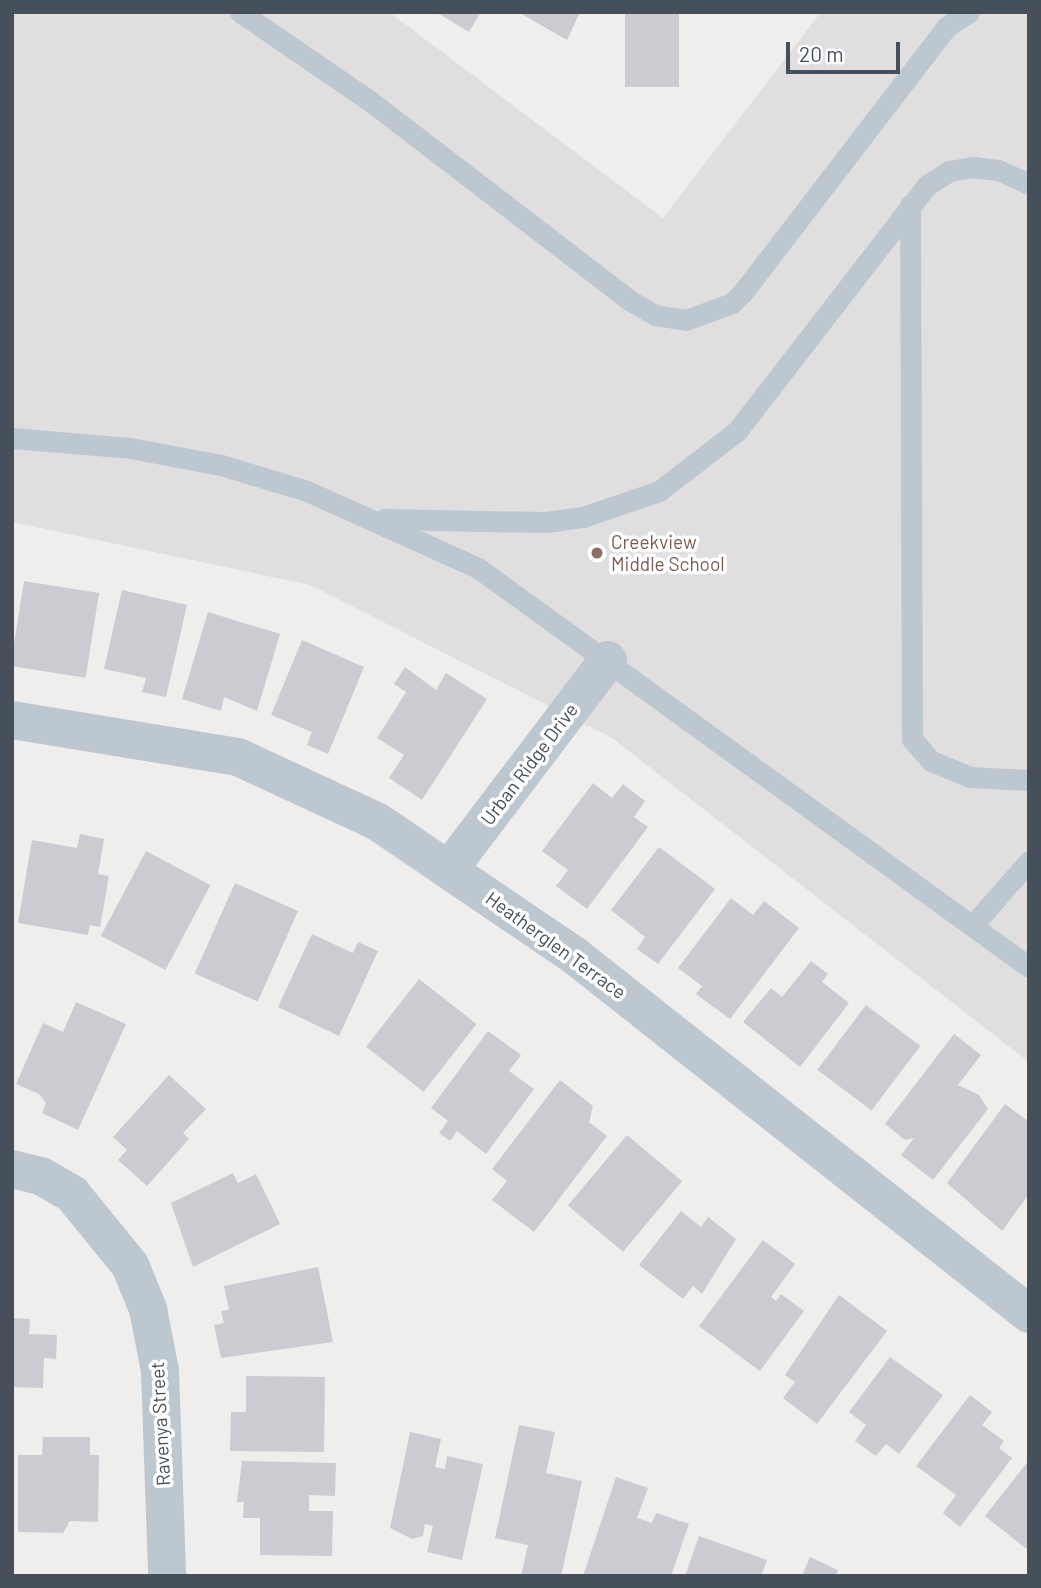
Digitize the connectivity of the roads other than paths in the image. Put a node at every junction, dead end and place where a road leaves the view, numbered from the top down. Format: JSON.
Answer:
{"nodes":[{"id":1,"x":240,"y":12,"type":"edge"},
{"id":2,"x":969,"y":12,"type":"edge"},
{"id":3,"x":1029,"y":184,"type":"edge"},
{"id":4,"x":910,"y":205,"type":"junction"},
{"id":5,"x":12,"y":438,"type":"edge"},
{"id":6,"x":375,"y":519,"type":"junction"},
{"id":7,"x":608,"y":660,"type":"junction"},
{"id":8,"x":12,"y":720,"type":"edge"},
{"id":9,"x":1029,"y":780,"type":"edge"},
{"id":10,"x":1029,"y":860,"type":"edge"},
{"id":11,"x":450,"y":869,"type":"junction"},
{"id":12,"x":973,"y":925,"type":"junction"},
{"id":13,"x":1029,"y":967,"type":"edge"},
{"id":14,"x":12,"y":1169,"type":"edge"},
{"id":15,"x":1029,"y":1314,"type":"edge"},
{"id":16,"x":167,"y":1576,"type":"edge"}],
"edges":[{"from":1,"to":2,"type":"lane"},
{"from":3,"to":4,"type":"lane"},
{"from":4,"to":6,"type":"lane"},
{"from":4,"to":9,"type":"lane"},
{"from":5,"to":6,"type":"lane"},
{"from":6,"to":7,"type":"lane"},
{"from":7,"to":11,"type":"street","name":"Urban Ridge Drive"},
{"from":7,"to":12,"type":"lane"},
{"from":8,"to":11,"type":"street","name":"Heatherglen Terrace"},
{"from":10,"to":12,"type":"lane"},
{"from":11,"to":15,"type":"street","name":"Heatherglen Terrace"},
{"from":12,"to":13,"type":"lane"},
{"from":14,"to":16,"type":"street","name":"Ravenya Street"}]}
